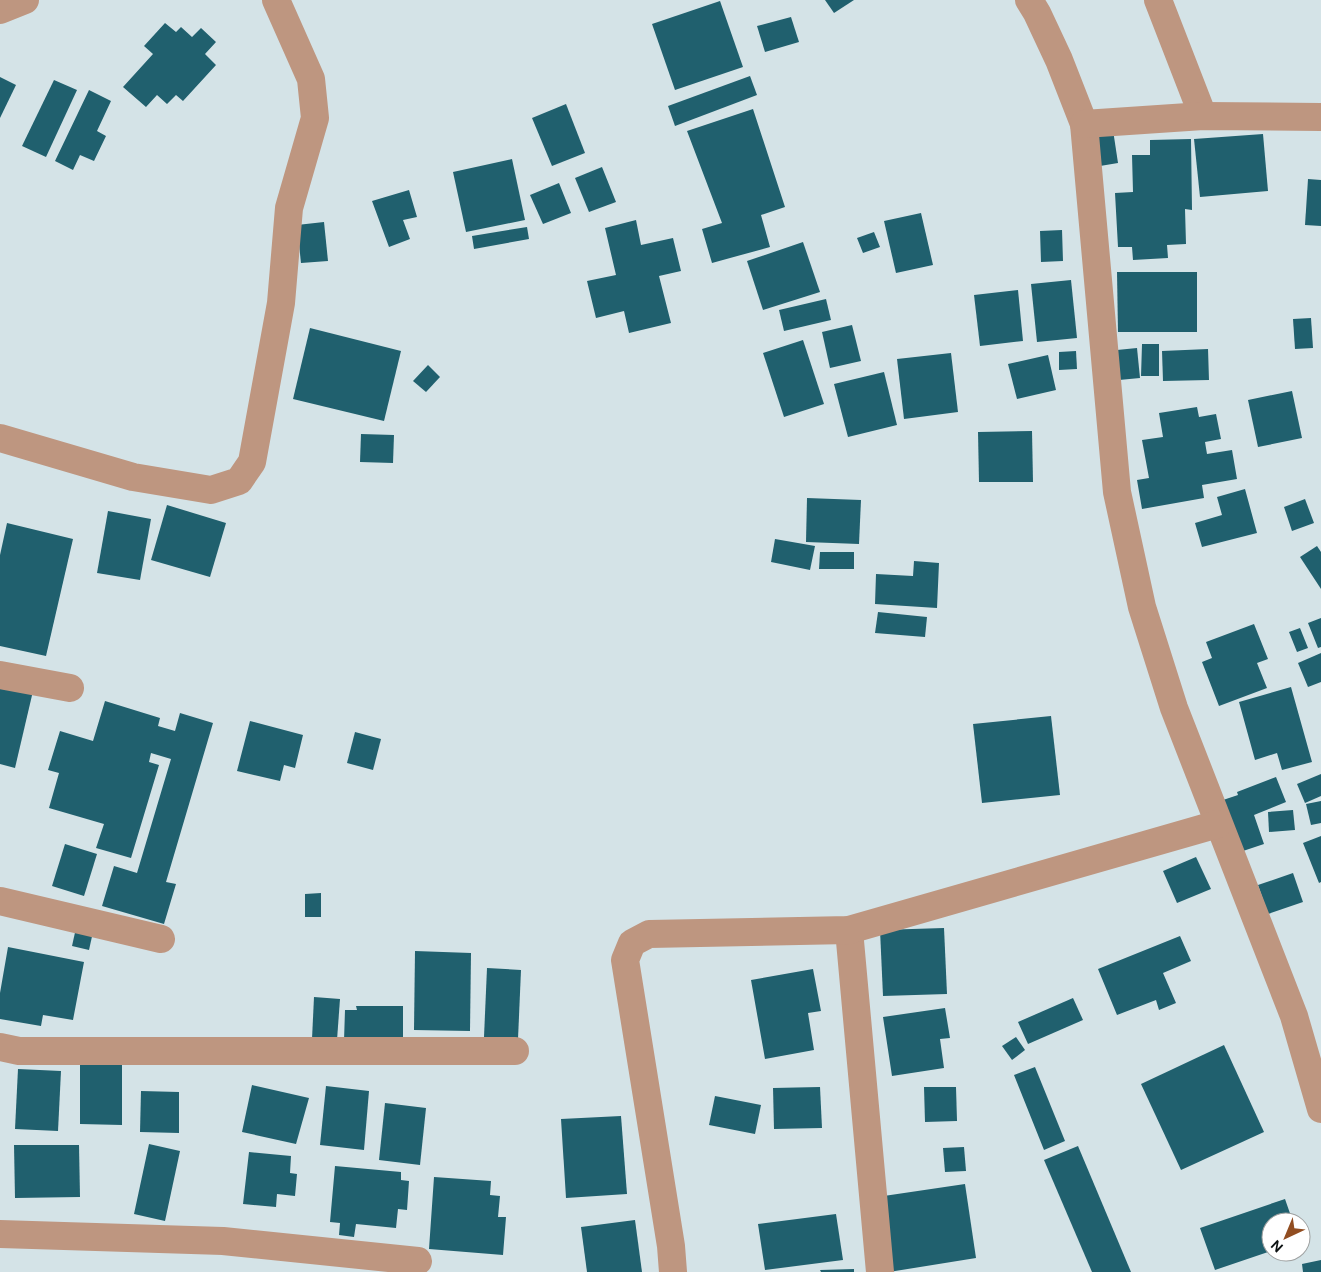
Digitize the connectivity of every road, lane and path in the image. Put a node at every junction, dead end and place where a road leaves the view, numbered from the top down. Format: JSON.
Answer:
{"nodes":[{"id":1,"x":25,"y":0,"type":"edge"},
{"id":2,"x":276,"y":0,"type":"edge"},
{"id":3,"x":1028,"y":0,"type":"edge"},
{"id":4,"x":1158,"y":0,"type":"edge"},
{"id":5,"x":0,"y":10,"type":"edge"},
{"id":6,"x":1203,"y":116,"type":"junction"},
{"id":7,"x":1321,"y":117,"type":"edge"},
{"id":8,"x":1084,"y":124,"type":"junction"},
{"id":9,"x":0,"y":438,"type":"edge"},
{"id":10,"x":0,"y":675,"type":"edge"},
{"id":11,"x":70,"y":688,"type":"dead end"},
{"id":12,"x":1218,"y":824,"type":"junction"},
{"id":13,"x":0,"y":901,"type":"edge"},
{"id":14,"x":849,"y":930,"type":"junction"},
{"id":15,"x":161,"y":939,"type":"dead end"},
{"id":16,"x":0,"y":1047,"type":"edge"},
{"id":17,"x":516,"y":1051,"type":"dead end"},
{"id":18,"x":1321,"y":1109,"type":"edge"},
{"id":19,"x":0,"y":1234,"type":"edge"},
{"id":20,"x":418,"y":1261,"type":"dead end"},
{"id":21,"x":673,"y":1272,"type":"edge"},
{"id":22,"x":880,"y":1272,"type":"edge"}],
"edges":[{"from":1,"to":5,"type":"street"},
{"from":2,"to":9,"type":"street"},
{"from":3,"to":8,"type":"street"},
{"from":4,"to":6,"type":"street"},
{"from":6,"to":7,"type":"street"},
{"from":6,"to":8,"type":"street"},
{"from":8,"to":12,"type":"street"},
{"from":10,"to":11,"type":"street"},
{"from":12,"to":14,"type":"street"},
{"from":12,"to":18,"type":"street"},
{"from":13,"to":15,"type":"street"},
{"from":14,"to":21,"type":"street"},
{"from":14,"to":22,"type":"street"},
{"from":16,"to":17,"type":"street"},
{"from":19,"to":20,"type":"street"}]}
